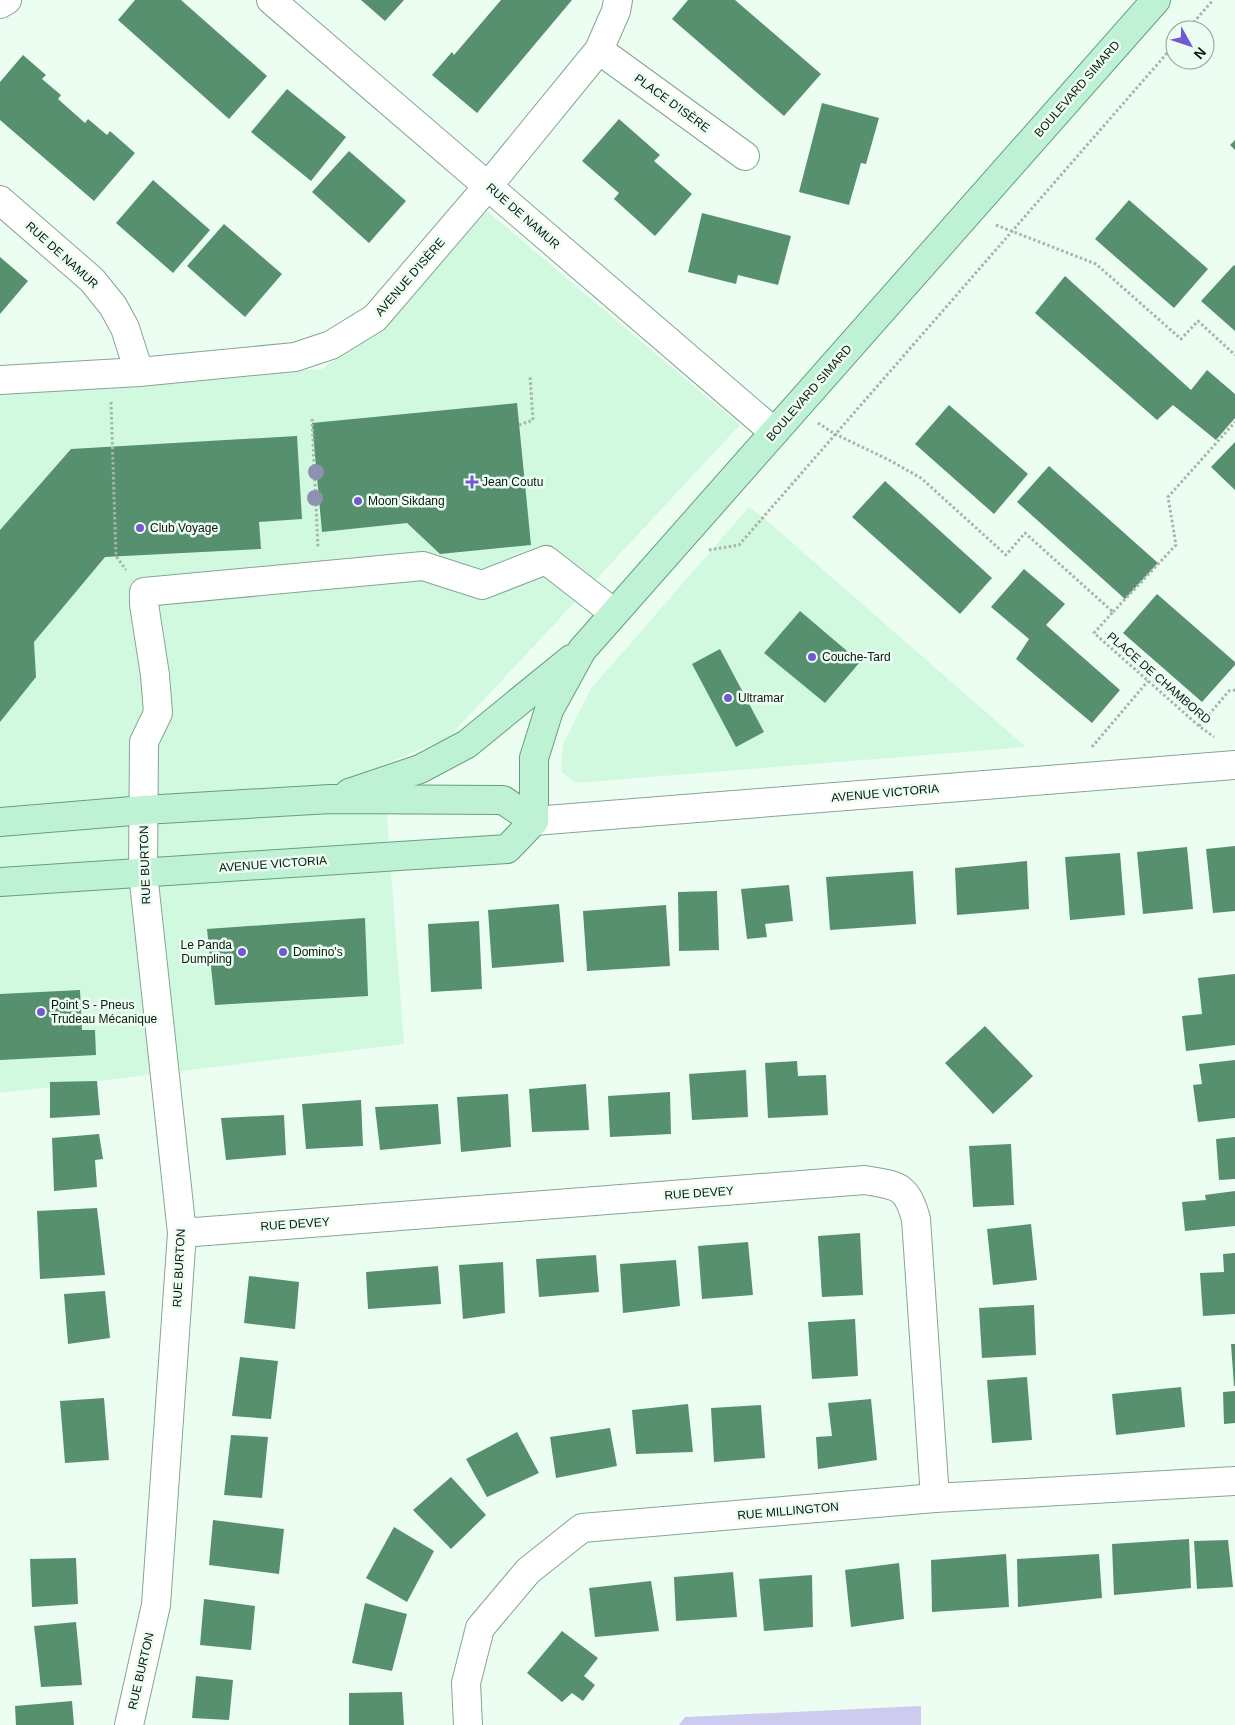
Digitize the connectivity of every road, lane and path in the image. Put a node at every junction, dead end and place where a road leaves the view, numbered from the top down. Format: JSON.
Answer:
{"nodes":[{"id":1,"x":7,"y":0,"type":"edge"},
{"id":2,"x":271,"y":0,"type":"edge"},
{"id":3,"x":618,"y":0,"type":"edge"},
{"id":4,"x":1156,"y":0,"type":"edge"},
{"id":5,"x":1213,"y":0,"type":"edge"},
{"id":6,"x":0,"y":4,"type":"edge"},
{"id":7,"x":1196,"y":20,"type":"edge"},
{"id":8,"x":599,"y":50,"type":"junction"},
{"id":9,"x":1165,"y":55,"type":"edge"},
{"id":10,"x":745,"y":156,"type":"dead end"},
{"id":11,"x":488,"y":186,"type":"junction"},
{"id":12,"x":0,"y":200,"type":"edge"},
{"id":13,"x":968,"y":213,"type":"junction"},
{"id":14,"x":1012,"y":231,"type":"junction"},
{"id":15,"x":1235,"y":355,"type":"edge"},
{"id":16,"x":139,"y":372,"type":"junction"},
{"id":17,"x":110,"y":374,"type":"junction"},
{"id":18,"x":530,"y":376,"type":"dead end"},
{"id":19,"x":0,"y":380,"type":"edge"},
{"id":20,"x":312,"y":419,"type":"dead end"},
{"id":21,"x":1235,"y":422,"type":"edge"},
{"id":22,"x":519,"y":425,"type":"dead end"},
{"id":23,"x":774,"y":432,"type":"junction"},
{"id":24,"x":835,"y":434,"type":"junction"},
{"id":25,"x":664,"y":557,"type":"junction"},
{"id":26,"x":319,"y":576,"type":"junction"},
{"id":27,"x":144,"y":592,"type":"junction"},
{"id":28,"x":1113,"y":612,"type":"junction"},
{"id":29,"x":614,"y":613,"type":"junction"},
{"id":30,"x":582,"y":650,"type":"junction"},
{"id":31,"x":1148,"y":681,"type":"junction"},
{"id":32,"x":1235,"y":690,"type":"edge"},
{"id":33,"x":1199,"y":726,"type":"junction"},
{"id":34,"x":1220,"y":742,"type":"dead end"},
{"id":35,"x":1235,"y":765,"type":"edge"},
{"id":36,"x":1065,"y":779,"type":"junction"},
{"id":37,"x":330,"y":799,"type":"junction"},
{"id":38,"x":144,"y":810,"type":"junction"},
{"id":39,"x":534,"y":820,"type":"junction"},
{"id":40,"x":0,"y":822,"type":"edge"},
{"id":41,"x":143,"y":873,"type":"junction"},
{"id":42,"x":0,"y":882,"type":"edge"},
{"id":43,"x":182,"y":1233,"type":"junction"},
{"id":44,"x":1235,"y":1481,"type":"edge"},
{"id":45,"x":935,"y":1498,"type":"junction"},
{"id":46,"x":129,"y":1725,"type":"edge"},
{"id":47,"x":468,"y":1725,"type":"edge"}],
"edges":[{"from":1,"to":6,"type":"street"},
{"from":2,"to":11,"type":"street","name":"RUE DE NAMUR"},
{"from":3,"to":8,"type":"street","name":"AVENUE D'ISÈRE"},
{"from":4,"to":13,"type":"main road","name":"BOULEVARD SIMARD"},
{"from":5,"to":7,"type":"path"},
{"from":8,"to":10,"type":"street","name":"PLACE D'ISÈRE"},
{"from":8,"to":11,"type":"street","name":"AVENUE D'ISÈRE"},
{"from":9,"to":14,"type":"path"},
{"from":11,"to":16,"type":"street","name":"AVENUE D'ISÈRE"},
{"from":11,"to":23,"type":"street","name":"RUE DE NAMUR"},
{"from":12,"to":16,"type":"street","name":"RUE DE NAMUR"},
{"from":13,"to":14,"type":"path"},
{"from":13,"to":23,"type":"main road","name":"BOULEVARD SIMARD"},
{"from":14,"to":15,"type":"path"},
{"from":14,"to":24,"type":"path"},
{"from":16,"to":17,"type":"street","name":"AVENUE D'ISÈRE"},
{"from":17,"to":19,"type":"street","name":"AVENUE D'ISÈRE"},
{"from":17,"to":27,"type":"path"},
{"from":18,"to":22,"type":"path"},
{"from":20,"to":26,"type":"path"},
{"from":21,"to":28,"type":"path"},
{"from":23,"to":25,"type":"main road","name":"BOULEVARD SIMARD"},
{"from":24,"to":25,"type":"path"},
{"from":24,"to":28,"type":"path","name":"PLACE DE CHAMBORD"},
{"from":25,"to":29,"type":"main road","name":"BOULEVARD SIMARD"},
{"from":26,"to":27,"type":"street"},
{"from":26,"to":29,"type":"street"},
{"from":27,"to":38,"type":"street","name":"RUE BURTON"},
{"from":28,"to":31,"type":"path","name":"PLACE DE CHAMBORD"},
{"from":29,"to":30,"type":"main road","name":"BOULEVARD SIMARD"},
{"from":30,"to":37,"type":"main road"},
{"from":30,"to":39,"type":"main road","name":"BOULEVARD SIMARD"},
{"from":31,"to":33,"type":"path","name":"PLACE DE CHAMBORD"},
{"from":31,"to":36,"type":"path"},
{"from":32,"to":33,"type":"path"},
{"from":33,"to":34,"type":"path","name":"PLACE DE CHAMBORD"},
{"from":35,"to":36,"type":"street","name":"AVENUE VICTORIA"},
{"from":36,"to":39,"type":"street","name":"AVENUE VICTORIA"},
{"from":37,"to":38,"type":"main road"},
{"from":37,"to":39,"type":"main road"},
{"from":38,"to":40,"type":"main road"},
{"from":38,"to":41,"type":"street","name":"RUE BURTON"},
{"from":39,"to":41,"type":"main road","name":"AVENUE VICTORIA"},
{"from":41,"to":42,"type":"main road","name":"AVENUE VICTORIA"},
{"from":41,"to":43,"type":"street","name":"RUE BURTON"},
{"from":43,"to":45,"type":"street","name":"RUE DEVEY"},
{"from":43,"to":46,"type":"street","name":"RUE BURTON"},
{"from":44,"to":45,"type":"street","name":"RUE MILLINGTON"},
{"from":45,"to":47,"type":"street","name":"RUE MILLINGTON"}]}
